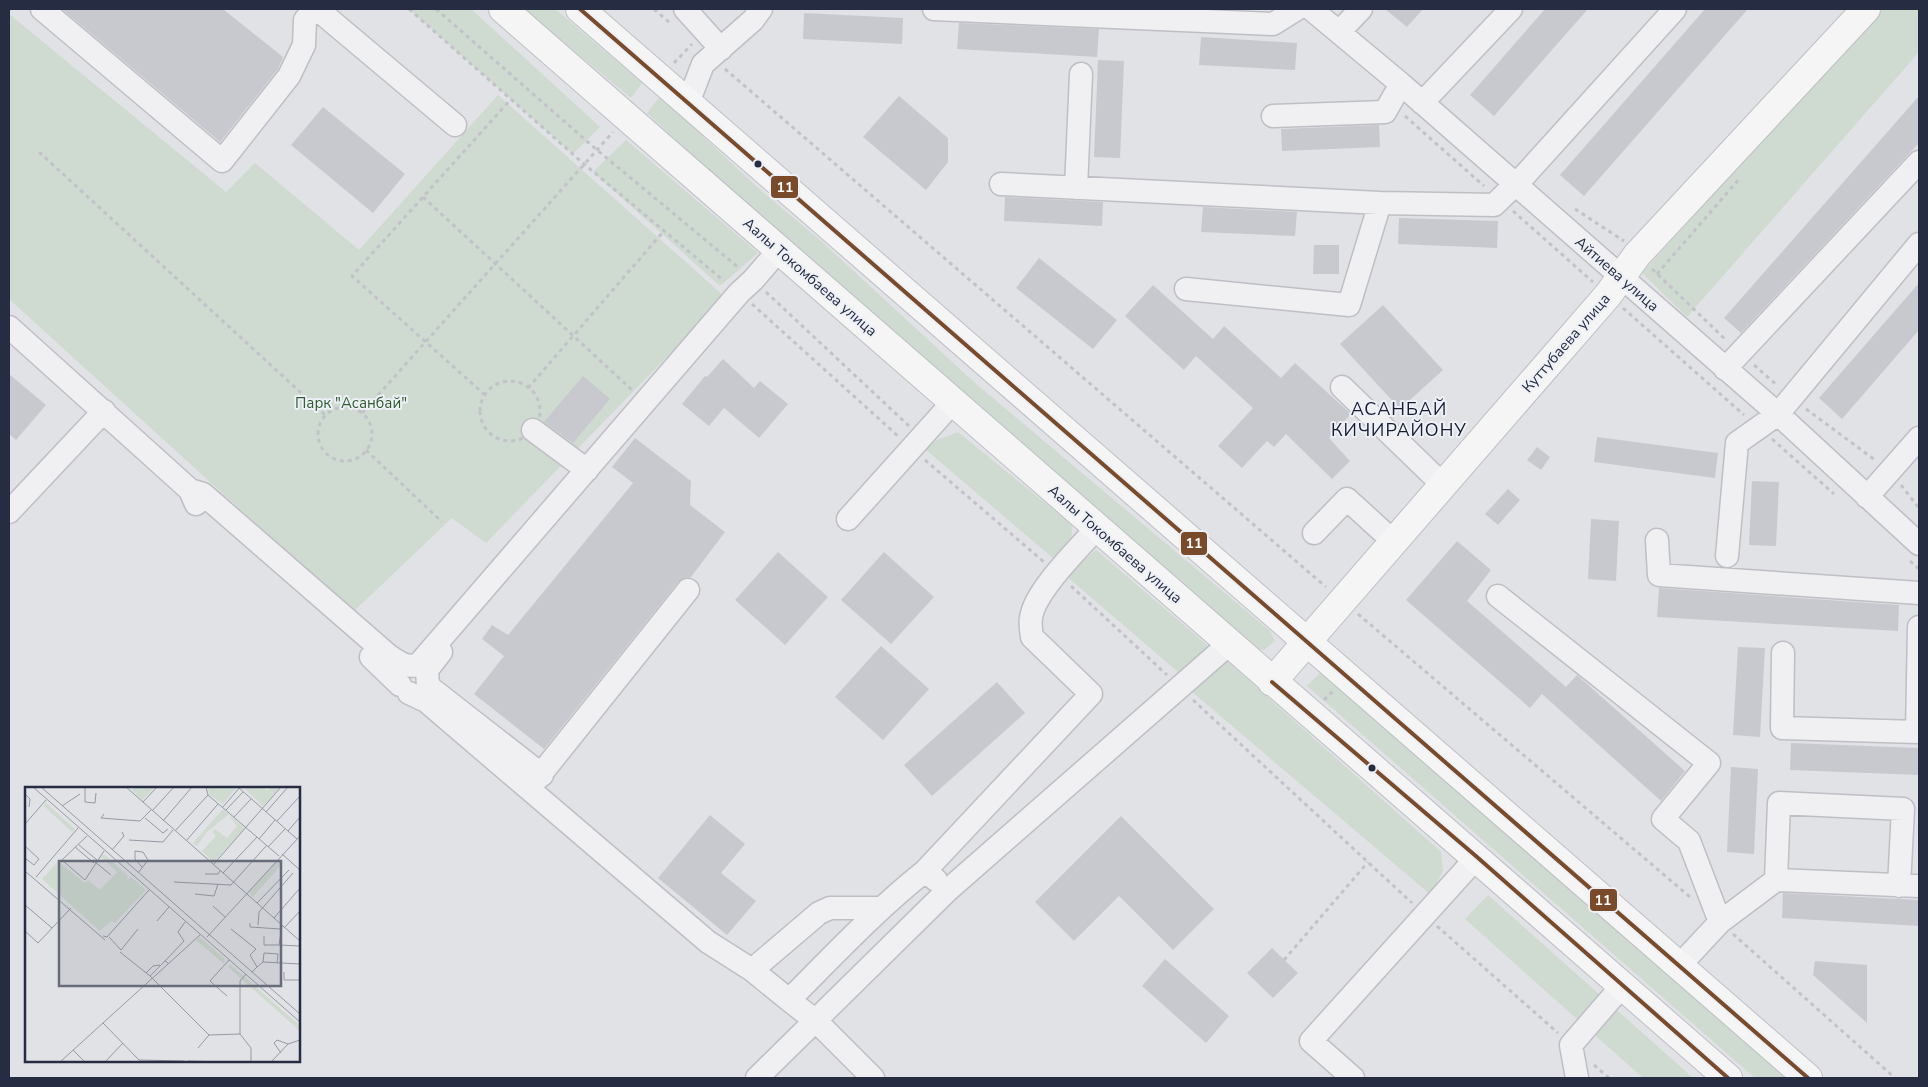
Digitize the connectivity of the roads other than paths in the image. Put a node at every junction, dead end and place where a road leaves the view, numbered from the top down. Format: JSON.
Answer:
{"nodes":[{"id":1,"x":42,"y":9,"type":"edge"},
{"id":2,"x":503,"y":9,"type":"edge"},
{"id":3,"x":580,"y":9,"type":"edge"},
{"id":4,"x":761,"y":9,"type":"edge"},
{"id":5,"x":934,"y":9,"type":"edge"},
{"id":6,"x":1297,"y":9,"type":"edge"},
{"id":7,"x":1311,"y":9,"type":"edge"},
{"id":8,"x":1361,"y":9,"type":"edge"},
{"id":9,"x":1511,"y":9,"type":"edge"},
{"id":10,"x":1675,"y":9,"type":"edge"},
{"id":11,"x":1866,"y":9,"type":"edge"},
{"id":12,"x":307,"y":12,"type":"edge"},
{"id":13,"x":679,"y":17,"type":"edge"},
{"id":14,"x":1339,"y":32,"type":"junction"},
{"id":15,"x":716,"y":53,"type":"junction"},
{"id":16,"x":1081,"y":74,"type":"dead end"},
{"id":17,"x":1401,"y":84,"type":"junction"},
{"id":18,"x":688,"y":103,"type":"junction"},
{"id":19,"x":1422,"y":103,"type":"junction"},
{"id":20,"x":1273,"y":116,"type":"dead end"},
{"id":21,"x":455,"y":125,"type":"dead end"},
{"id":22,"x":1919,"y":162,"type":"edge"},
{"id":23,"x":1001,"y":184,"type":"dead end"},
{"id":24,"x":1076,"y":188,"type":"junction"},
{"id":25,"x":1508,"y":192,"type":"junction"},
{"id":26,"x":1380,"y":203,"type":"junction"},
{"id":27,"x":1919,"y":244,"type":"edge"},
{"id":28,"x":779,"y":250,"type":"junction"},
{"id":29,"x":1609,"y":281,"type":"junction"},
{"id":30,"x":746,"y":286,"type":"junction"},
{"id":31,"x":1186,"y":289,"type":"dead end"},
{"id":32,"x":9,"y":327,"type":"edge"},
{"id":33,"x":1725,"y":369,"type":"junction"},
{"id":34,"x":1342,"y":387,"type":"dead end"},
{"id":35,"x":953,"y":402,"type":"junction"},
{"id":36,"x":104,"y":411,"type":"junction"},
{"id":37,"x":1778,"y":414,"type":"junction"},
{"id":38,"x":533,"y":430,"type":"road end"},
{"id":39,"x":1919,"y":438,"type":"edge"},
{"id":40,"x":587,"y":470,"type":"junction"},
{"id":41,"x":1443,"y":485,"type":"junction"},
{"id":42,"x":1867,"y":497,"type":"junction"},
{"id":43,"x":9,"y":512,"type":"edge"},
{"id":44,"x":848,"y":519,"type":"dead end"},
{"id":45,"x":1097,"y":528,"type":"junction"},
{"id":46,"x":1314,"y":533,"type":"dead end"},
{"id":47,"x":1657,"y":540,"type":"dead end"},
{"id":48,"x":1394,"y":542,"type":"junction"},
{"id":49,"x":1919,"y":544,"type":"edge"},
{"id":50,"x":1727,"y":556,"type":"dead end"},
{"id":51,"x":688,"y":590,"type":"dead end"},
{"id":52,"x":1919,"y":593,"type":"edge"},
{"id":53,"x":1498,"y":596,"type":"dead end"},
{"id":54,"x":1919,"y":626,"type":"edge"},
{"id":55,"x":1307,"y":643,"type":"junction"},
{"id":56,"x":1229,"y":644,"type":"junction"},
{"id":57,"x":1783,"y":653,"type":"dead end"},
{"id":58,"x":412,"y":681,"type":"junction"},
{"id":59,"x":1272,"y":682,"type":"junction"},
{"id":60,"x":1918,"y":732,"type":"edge"},
{"id":61,"x":536,"y":782,"type":"junction"},
{"id":62,"x":1478,"y":857,"type":"junction"},
{"id":63,"x":925,"y":872,"type":"junction"},
{"id":64,"x":1776,"y":880,"type":"junction"},
{"id":65,"x":1909,"y":886,"type":"edge"},
{"id":66,"x":948,"y":890,"type":"junction"},
{"id":67,"x":881,"y":908,"type":"junction"},
{"id":68,"x":1720,"y":922,"type":"junction"},
{"id":69,"x":1679,"y":966,"type":"junction"},
{"id":70,"x":752,"y":970,"type":"junction"},
{"id":71,"x":1622,"y":986,"type":"junction"},
{"id":72,"x":789,"y":1000,"type":"junction"},
{"id":73,"x":817,"y":1022,"type":"junction"},
{"id":74,"x":757,"y":1078,"type":"edge"},
{"id":75,"x":873,"y":1078,"type":"edge"},
{"id":76,"x":1353,"y":1078,"type":"edge"},
{"id":77,"x":1577,"y":1078,"type":"edge"},
{"id":78,"x":1728,"y":1078,"type":"edge"},
{"id":79,"x":1808,"y":1078,"type":"edge"}],
"edges":[{"from":1,"to":12,"type":"street"},
{"from":2,"to":28,"type":"main road","name":"Аалы Токомбаева улица"},
{"from":3,"to":18,"type":"main road"},
{"from":4,"to":15,"type":"street"},
{"from":5,"to":6,"type":"street"},
{"from":7,"to":14,"type":"street","name":"Айтиева улица"},
{"from":8,"to":14,"type":"street"},
{"from":9,"to":19,"type":"street"},
{"from":10,"to":25,"type":"street"},
{"from":11,"to":29,"type":"main road","name":"Куттубаева улица"},
{"from":12,"to":21,"type":"street"},
{"from":13,"to":15,"type":"street"},
{"from":14,"to":17,"type":"street","name":"Айтиева улица"},
{"from":15,"to":18,"type":"street"},
{"from":16,"to":24,"type":"street"},
{"from":17,"to":19,"type":"street","name":"Айтиева улица"},
{"from":17,"to":20,"type":"street"},
{"from":18,"to":55,"type":"main road"},
{"from":19,"to":25,"type":"street","name":"Айтиева улица"},
{"from":22,"to":33,"type":"street"},
{"from":23,"to":24,"type":"street"},
{"from":24,"to":26,"type":"street"},
{"from":25,"to":26,"type":"street"},
{"from":25,"to":29,"type":"street","name":"Айтиева улица"},
{"from":26,"to":31,"type":"street"},
{"from":27,"to":37,"type":"street"},
{"from":28,"to":30,"type":"street"},
{"from":28,"to":35,"type":"main road","name":"Аалы Токомбаева улица"},
{"from":29,"to":33,"type":"street","name":"Айтиева улица"},
{"from":29,"to":41,"type":"main road","name":"Куттубаева улица"},
{"from":30,"to":40,"type":"street"},
{"from":30,"to":58,"type":"street"},
{"from":32,"to":36,"type":"street"},
{"from":33,"to":37,"type":"street","name":"Айтиева улица"},
{"from":34,"to":41,"type":"street"},
{"from":35,"to":44,"type":"street"},
{"from":35,"to":45,"type":"main road","name":"Аалы Токомбаева улица"},
{"from":36,"to":43,"type":"street"},
{"from":36,"to":58,"type":"street"},
{"from":37,"to":42,"type":"street","name":"Айтиева улица"},
{"from":37,"to":50,"type":"street"},
{"from":38,"to":40,"type":"street"},
{"from":39,"to":42,"type":"street"},
{"from":40,"to":58,"type":"street"},
{"from":41,"to":48,"type":"main road","name":"Куттубаева улица"},
{"from":42,"to":49,"type":"street","name":"Айтиева улица"},
{"from":45,"to":56,"type":"main road","name":"Аалы Токомбаева улица"},
{"from":45,"to":63,"type":"street"},
{"from":46,"to":48,"type":"street"},
{"from":47,"to":52,"type":"street"},
{"from":48,"to":55,"type":"main road","name":"Куттубаева улица"},
{"from":51,"to":61,"type":"street"},
{"from":53,"to":68,"type":"street"},
{"from":54,"to":60,"type":"street"},
{"from":55,"to":59,"type":"main road","name":"Куттубаева улица"},
{"from":55,"to":69,"type":"main road"},
{"from":56,"to":59,"type":"main road","name":"Аалы Токомбаева улица"},
{"from":56,"to":66,"type":"street"},
{"from":57,"to":60,"type":"street"},
{"from":58,"to":61,"type":"street"},
{"from":59,"to":62,"type":"main road","name":"Аалы Токомбаева улица"},
{"from":61,"to":70,"type":"street"},
{"from":62,"to":71,"type":"main road","name":"Аалы Токомбаева улица"},
{"from":62,"to":76,"type":"street"},
{"from":63,"to":66,"type":"street"},
{"from":63,"to":67,"type":"street"},
{"from":64,"to":65,"type":"street"},
{"from":64,"to":65,"type":"street"},
{"from":64,"to":68,"type":"street"},
{"from":66,"to":73,"type":"street"},
{"from":67,"to":70,"type":"street"},
{"from":67,"to":72,"type":"street"},
{"from":68,"to":69,"type":"street"},
{"from":69,"to":79,"type":"main road"},
{"from":70,"to":72,"type":"street"},
{"from":71,"to":77,"type":"street"},
{"from":71,"to":78,"type":"main road","name":"Аалы Токомбаева улица"},
{"from":72,"to":73,"type":"street"},
{"from":73,"to":74,"type":"street"},
{"from":73,"to":75,"type":"street"}]}
